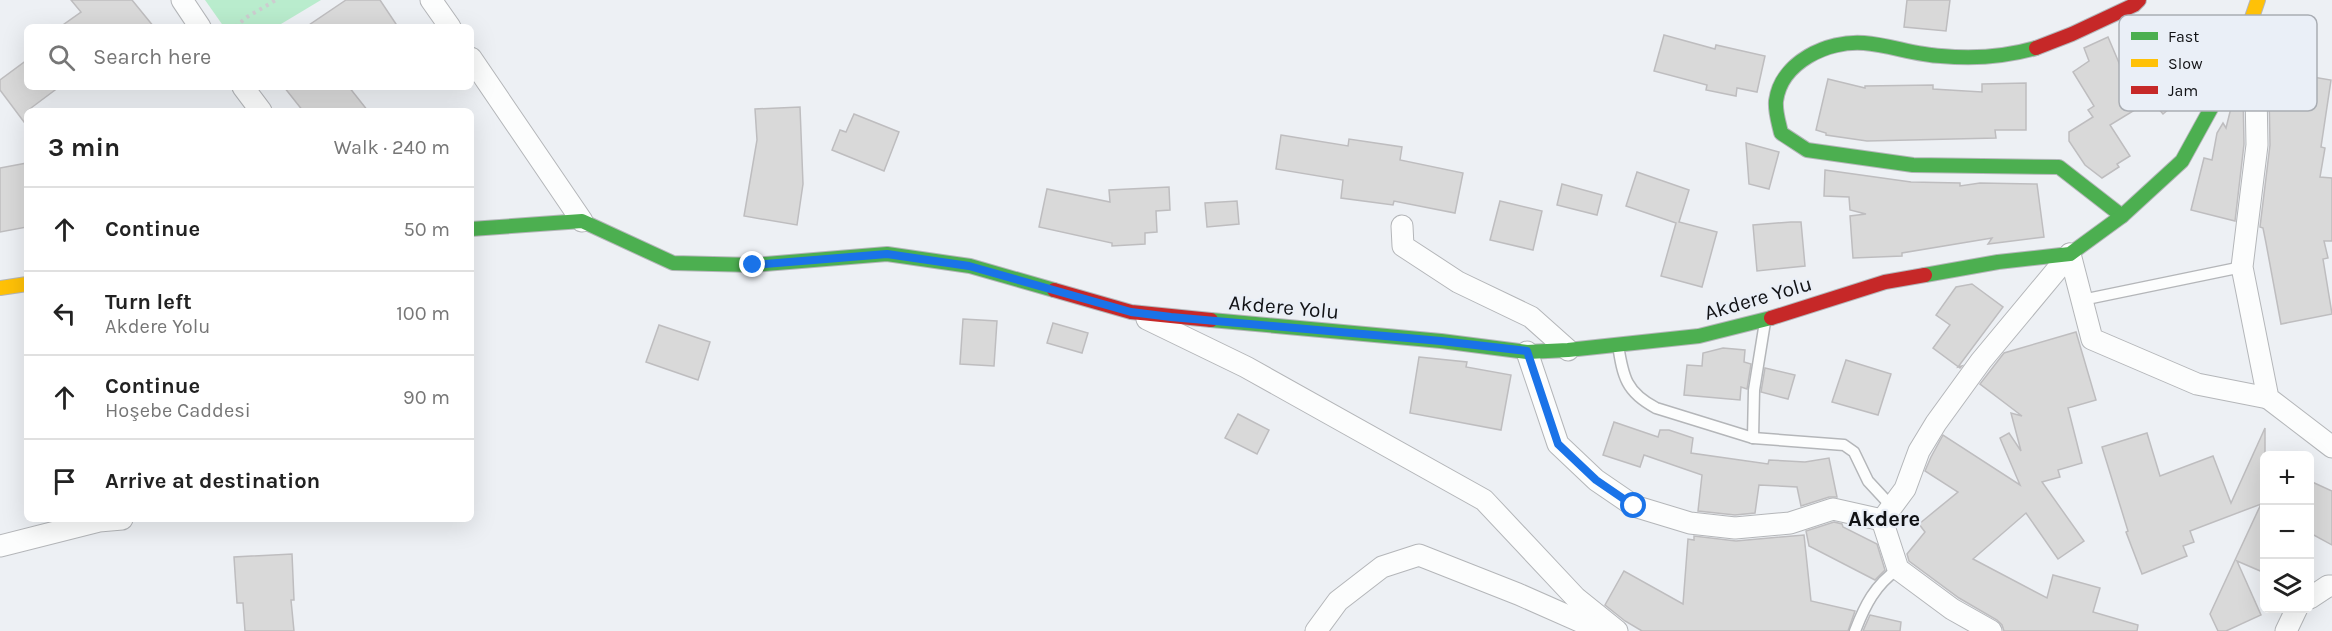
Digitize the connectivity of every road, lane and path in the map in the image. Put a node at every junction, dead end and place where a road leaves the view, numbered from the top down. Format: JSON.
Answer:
{"nodes":[{"id":1,"x":182,"y":0,"type":"edge"},
{"id":2,"x":276,"y":0,"type":"edge"},
{"id":3,"x":431,"y":0,"type":"edge"},
{"id":4,"x":2139,"y":0,"type":"edge"},
{"id":5,"x":2258,"y":0,"type":"edge"},
{"id":6,"x":2253,"y":15,"type":"edge"},
{"id":7,"x":198,"y":24,"type":"edge"},
{"id":8,"x":238,"y":24,"type":"edge"},
{"id":9,"x":448,"y":24,"type":"edge"},
{"id":10,"x":474,"y":62,"type":"edge"},
{"id":11,"x":245,"y":90,"type":"edge"},
{"id":12,"x":259,"y":108,"type":"edge"},
{"id":13,"x":2210,"y":111,"type":"edge"},
{"id":14,"x":2256,"y":111,"type":"edge"},
{"id":15,"x":2122,"y":216,"type":"junction"},
{"id":16,"x":582,"y":221,"type":"junction"},
{"id":17,"x":1402,"y":226,"type":"dead end"},
{"id":18,"x":474,"y":229,"type":"edge"},
{"id":19,"x":2070,"y":254,"type":"junction"},
{"id":20,"x":2242,"y":267,"type":"junction"},
{"id":21,"x":24,"y":284,"type":"edge"},
{"id":22,"x":0,"y":288,"type":"edge"},
{"id":23,"x":2082,"y":300,"type":"junction"},
{"id":24,"x":1131,"y":312,"type":"junction"},
{"id":25,"x":1766,"y":320,"type":"junction"},
{"id":26,"x":1617,"y":345,"type":"junction"},
{"id":27,"x":1568,"y":350,"type":"junction"},
{"id":28,"x":1527,"y":351,"type":"junction"},
{"id":29,"x":2268,"y":398,"type":"junction"},
{"id":30,"x":1752,"y":438,"type":"junction"},
{"id":31,"x":2332,"y":447,"type":"edge"},
{"id":32,"x":1887,"y":513,"type":"junction"},
{"id":33,"x":95,"y":522,"type":"edge"},
{"id":34,"x":0,"y":546,"type":"edge"},
{"id":35,"x":1898,"y":569,"type":"junction"},
{"id":36,"x":2332,"y":586,"type":"edge"},
{"id":37,"x":2314,"y":595,"type":"edge"},
{"id":38,"x":2295,"y":613,"type":"edge"},
{"id":39,"x":1316,"y":631,"type":"edge"},
{"id":40,"x":1602,"y":631,"type":"edge"},
{"id":41,"x":1617,"y":631,"type":"edge"},
{"id":42,"x":1855,"y":631,"type":"edge"},
{"id":43,"x":1991,"y":631,"type":"edge"},
{"id":44,"x":2286,"y":631,"type":"edge"}],
"edges":[{"from":1,"to":7,"type":"street"},
{"from":2,"to":8,"type":"path"},
{"from":3,"to":9,"type":"street"},
{"from":4,"to":15,"type":"street"},
{"from":5,"to":6,"type":"street","name":"Akdere Yolu"},
{"from":10,"to":16,"type":"street"},
{"from":11,"to":12,"type":"street"},
{"from":13,"to":15,"type":"street","name":"Akdere Yolu"},
{"from":14,"to":20,"type":"street"},
{"from":15,"to":19,"type":"street","name":"Akdere Yolu"},
{"from":16,"to":18,"type":"street"},
{"from":16,"to":24,"type":"street","name":"Akdere Yolu"},
{"from":17,"to":27,"type":"street"},
{"from":19,"to":23,"type":"street"},
{"from":19,"to":25,"type":"street","name":"Akdere Yolu"},
{"from":19,"to":32,"type":"street"},
{"from":20,"to":23,"type":"lane"},
{"from":20,"to":29,"type":"street"},
{"from":21,"to":22,"type":"street"},
{"from":23,"to":29,"type":"street"},
{"from":24,"to":28,"type":"street","name":"Akdere Yolu"},
{"from":24,"to":41,"type":"street"},
{"from":25,"to":26,"type":"street","name":"Akdere Yolu"},
{"from":25,"to":30,"type":"lane"},
{"from":26,"to":27,"type":"street","name":"Akdere Yolu"},
{"from":26,"to":30,"type":"lane"},
{"from":27,"to":28,"type":"street","name":"Akdere Yolu"},
{"from":28,"to":32,"type":"street"},
{"from":29,"to":31,"type":"street"},
{"from":30,"to":32,"type":"lane"},
{"from":32,"to":35,"type":"street"},
{"from":33,"to":34,"type":"street"},
{"from":35,"to":42,"type":"lane"},
{"from":35,"to":43,"type":"street"},
{"from":36,"to":37,"type":"street"},
{"from":38,"to":44,"type":"street"},
{"from":39,"to":40,"type":"street"}]}
